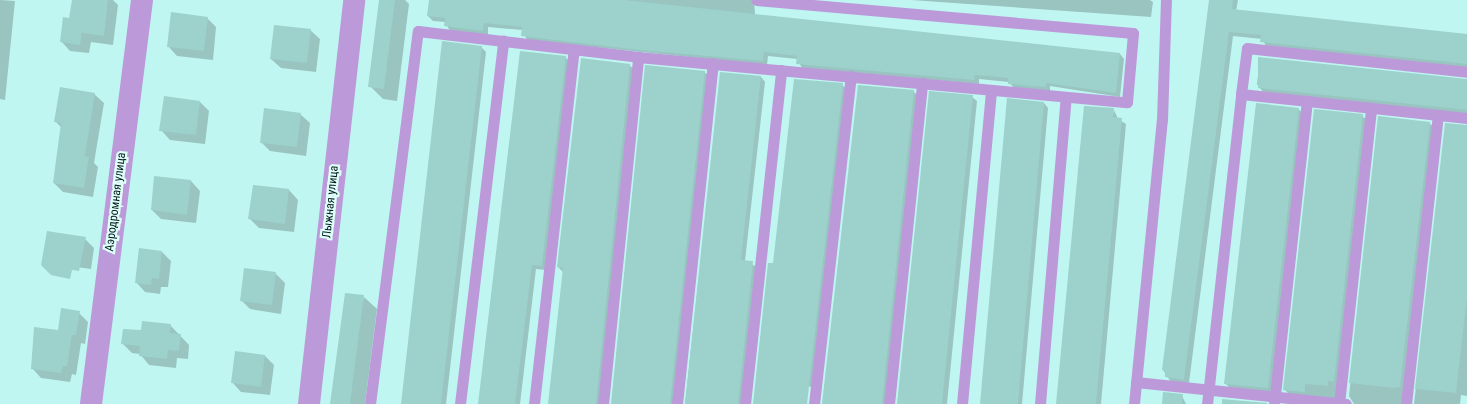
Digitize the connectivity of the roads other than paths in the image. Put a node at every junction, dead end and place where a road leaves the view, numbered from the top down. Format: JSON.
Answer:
{"nodes":[{"id":1,"x":142,"y":0,"type":"edge"},
{"id":2,"x":354,"y":0,"type":"edge"},
{"id":3,"x":756,"y":0,"type":"edge"},
{"id":4,"x":1166,"y":0,"type":"edge"},
{"id":5,"x":503,"y":41,"type":"junction"},
{"id":6,"x":574,"y":49,"type":"junction"},
{"id":7,"x":638,"y":56,"type":"junction"},
{"id":8,"x":713,"y":64,"type":"junction"},
{"id":9,"x":782,"y":70,"type":"junction"},
{"id":10,"x":1467,"y":72,"type":"edge"},
{"id":11,"x":851,"y":76,"type":"junction"},
{"id":12,"x":922,"y":83,"type":"junction"},
{"id":13,"x":991,"y":90,"type":"junction"},
{"id":14,"x":1241,"y":94,"type":"junction"},
{"id":15,"x":1066,"y":97,"type":"junction"},
{"id":16,"x":1307,"y":101,"type":"junction"},
{"id":17,"x":1371,"y":108,"type":"junction"},
{"id":18,"x":1438,"y":115,"type":"junction"},
{"id":19,"x":1467,"y":118,"type":"edge"},
{"id":20,"x":1136,"y":382,"type":"junction"},
{"id":21,"x":1209,"y":389,"type":"junction"},
{"id":22,"x":1274,"y":400,"type":"edge"},
{"id":23,"x":91,"y":404,"type":"edge"},
{"id":24,"x":309,"y":404,"type":"edge"},
{"id":25,"x":370,"y":404,"type":"edge"},
{"id":26,"x":460,"y":404,"type":"edge"},
{"id":27,"x":534,"y":404,"type":"edge"},
{"id":28,"x":603,"y":404,"type":"edge"},
{"id":29,"x":676,"y":404,"type":"edge"},
{"id":30,"x":745,"y":404,"type":"edge"},
{"id":31,"x":814,"y":404,"type":"edge"},
{"id":32,"x":889,"y":404,"type":"edge"},
{"id":33,"x":962,"y":404,"type":"edge"},
{"id":34,"x":1040,"y":404,"type":"edge"},
{"id":35,"x":1134,"y":404,"type":"edge"},
{"id":36,"x":1207,"y":404,"type":"edge"},
{"id":37,"x":1341,"y":404,"type":"edge"},
{"id":38,"x":1406,"y":404,"type":"edge"}],
"edges":[{"from":1,"to":23,"type":"street","name":"Аэродромная улица"},
{"from":2,"to":24,"type":"street","name":"Лыжная улица"},
{"from":3,"to":15,"type":"lane"},
{"from":4,"to":20,"type":"lane"},
{"from":5,"to":6,"type":"lane"},
{"from":5,"to":25,"type":"lane"},
{"from":5,"to":26,"type":"lane"},
{"from":6,"to":7,"type":"lane"},
{"from":6,"to":27,"type":"lane"},
{"from":7,"to":8,"type":"lane"},
{"from":7,"to":28,"type":"lane"},
{"from":8,"to":9,"type":"lane"},
{"from":8,"to":29,"type":"lane"},
{"from":9,"to":11,"type":"lane"},
{"from":9,"to":30,"type":"lane"},
{"from":10,"to":14,"type":"lane"},
{"from":11,"to":12,"type":"lane"},
{"from":11,"to":31,"type":"lane"},
{"from":12,"to":13,"type":"lane"},
{"from":12,"to":32,"type":"lane"},
{"from":13,"to":15,"type":"lane"},
{"from":13,"to":33,"type":"lane"},
{"from":14,"to":16,"type":"lane"},
{"from":14,"to":21,"type":"lane"},
{"from":15,"to":34,"type":"lane"},
{"from":16,"to":17,"type":"lane"},
{"from":16,"to":22,"type":"lane"},
{"from":17,"to":18,"type":"lane"},
{"from":17,"to":37,"type":"lane"},
{"from":18,"to":19,"type":"lane"},
{"from":18,"to":38,"type":"lane"},
{"from":20,"to":21,"type":"lane"},
{"from":20,"to":35,"type":"lane"},
{"from":21,"to":22,"type":"lane"},
{"from":21,"to":36,"type":"lane"},
{"from":22,"to":37,"type":"lane"}]}
